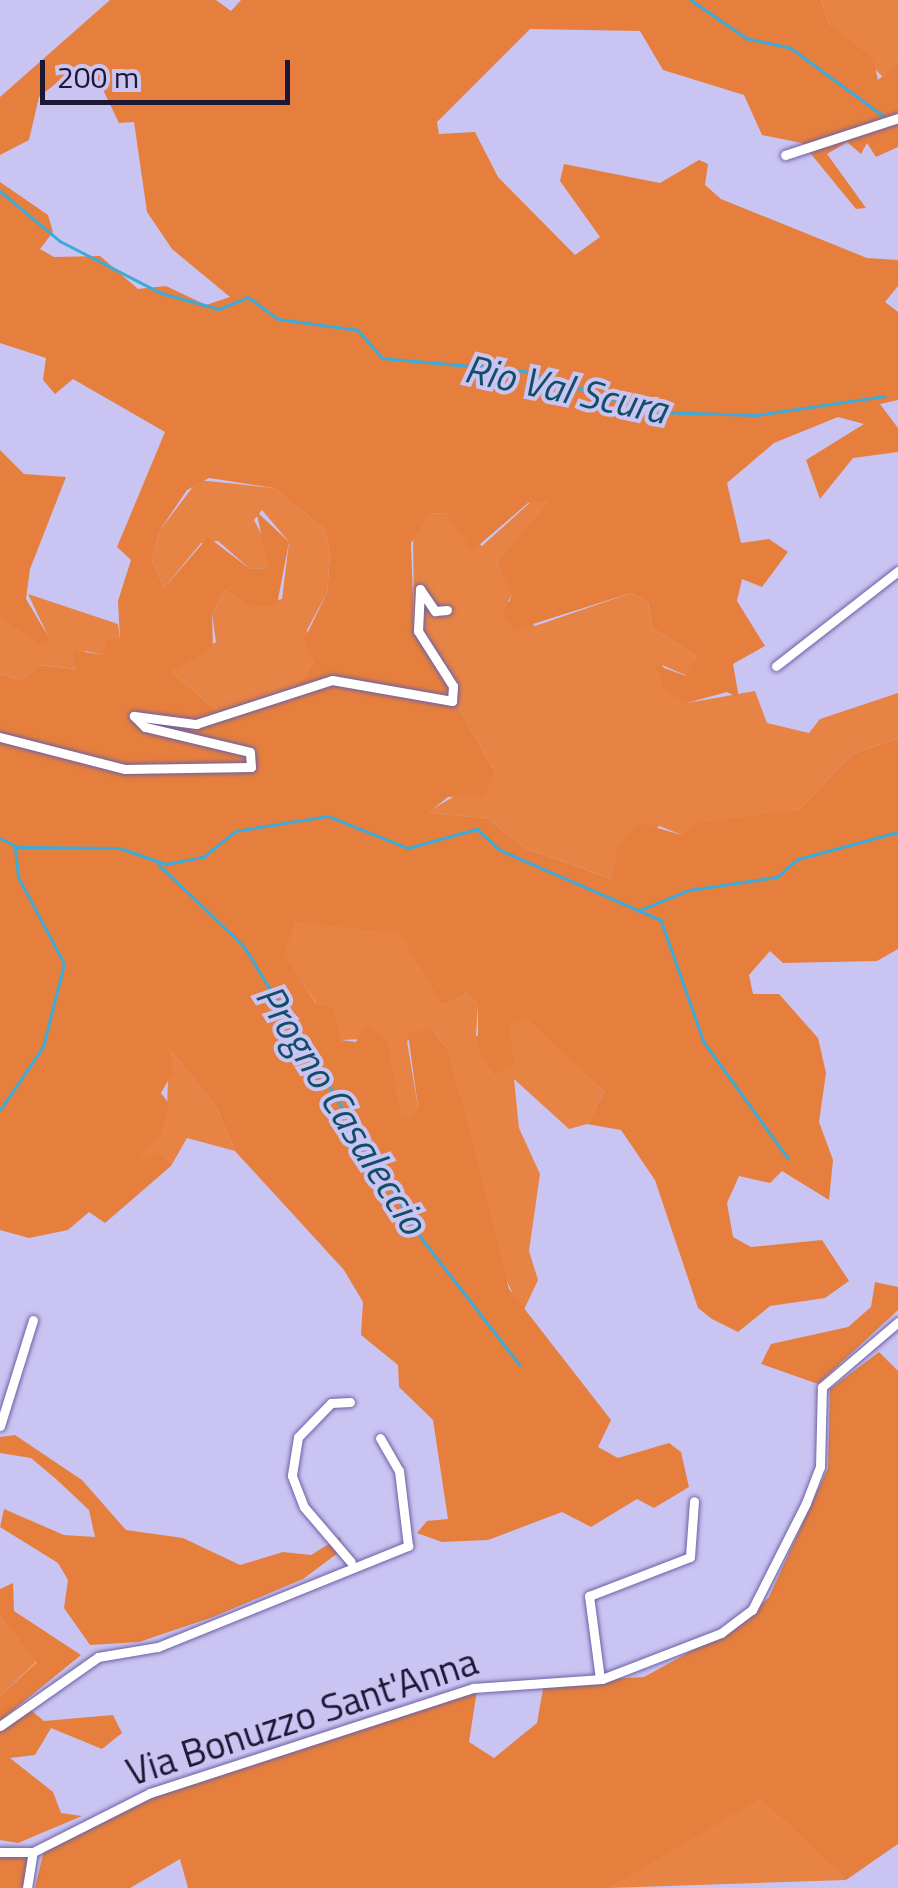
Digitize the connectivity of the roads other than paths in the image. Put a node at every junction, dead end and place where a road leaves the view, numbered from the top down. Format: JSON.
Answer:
{"nodes":[{"id":1,"x":898,"y":118,"type":"edge"},
{"id":2,"x":785,"y":155,"type":"dead end"},
{"id":3,"x":898,"y":571,"type":"edge"},
{"id":4,"x":447,"y":610,"type":"dead end"},
{"id":5,"x":776,"y":666,"type":"dead end"},
{"id":6,"x":0,"y":737,"type":"edge"},
{"id":7,"x":32,"y":1320,"type":"dead end"},
{"id":8,"x":898,"y":1322,"type":"edge"},
{"id":9,"x":350,"y":1402,"type":"dead end"},
{"id":10,"x":0,"y":1426,"type":"edge"},
{"id":11,"x":380,"y":1438,"type":"dead end"},
{"id":12,"x":694,"y":1500,"type":"dead end"},
{"id":13,"x":351,"y":1562,"type":"junction"},
{"id":14,"x":600,"y":1679,"type":"junction"},
{"id":15,"x":0,"y":1726,"type":"edge"},
{"id":16,"x":0,"y":1852,"type":"edge"},
{"id":17,"x":33,"y":1852,"type":"junction"},
{"id":18,"x":27,"y":1888,"type":"edge"}],
"edges":[{"from":1,"to":2,"type":"street"},
{"from":3,"to":5,"type":"street"},
{"from":4,"to":6,"type":"street"},
{"from":7,"to":10,"type":"street"},
{"from":8,"to":14,"type":"street","name":"Via Bonuzzo Sant'Anna"},
{"from":9,"to":13,"type":"street"},
{"from":11,"to":13,"type":"street"},
{"from":12,"to":14,"type":"street"},
{"from":13,"to":15,"type":"street"},
{"from":14,"to":17,"type":"street","name":"Via Bonuzzo Sant'Anna"},
{"from":16,"to":17,"type":"street","name":"Via Bonuzzo Sant'Anna"},
{"from":17,"to":18,"type":"street"}]}
